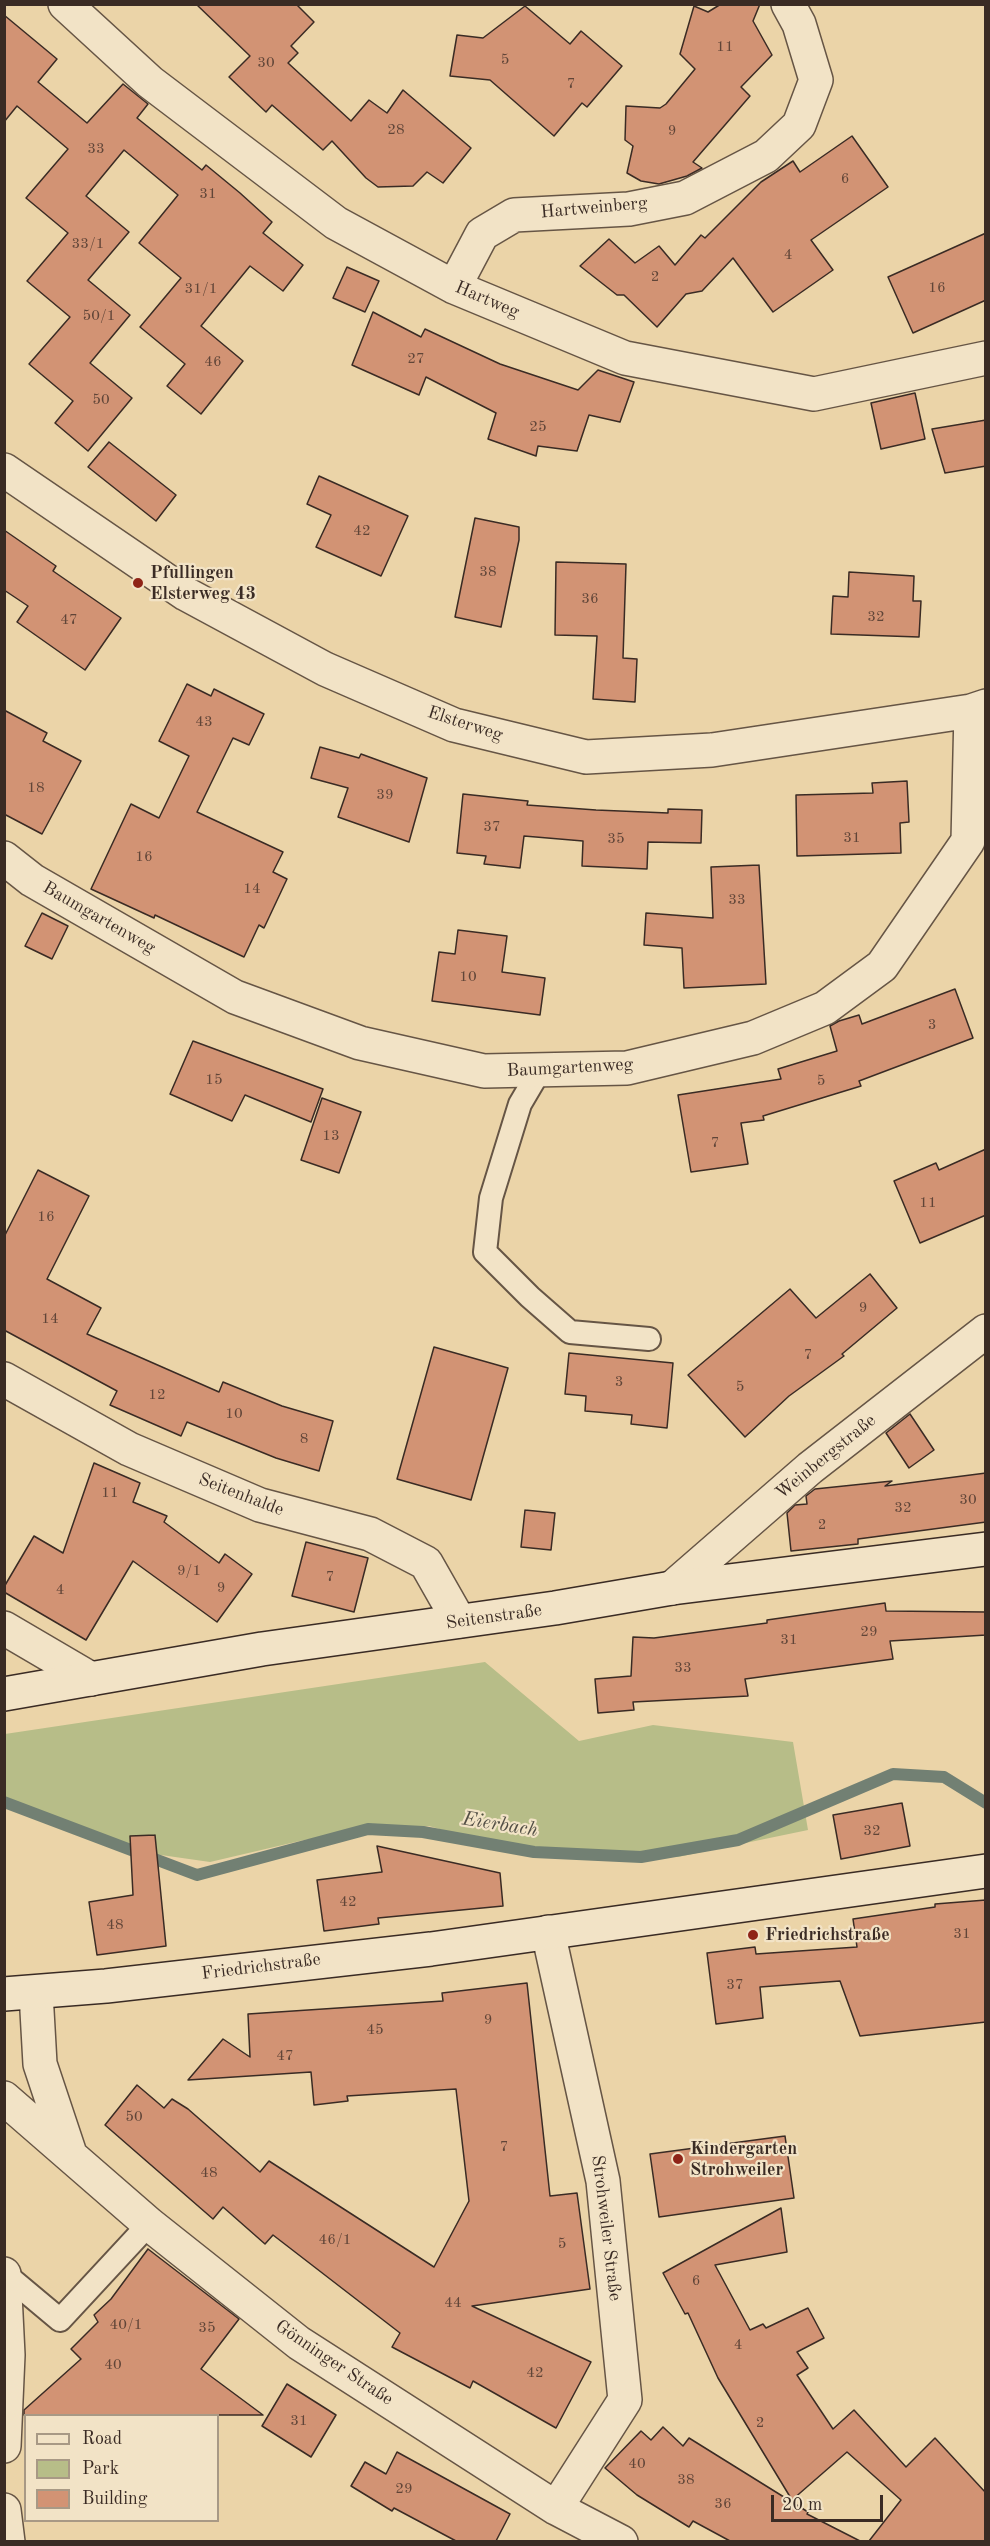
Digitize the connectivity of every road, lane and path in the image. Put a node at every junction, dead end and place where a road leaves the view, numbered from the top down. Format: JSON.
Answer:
{"nodes":[{"id":1,"x":65,"y":4,"type":"edge"},
{"id":2,"x":788,"y":4,"type":"edge"},
{"id":3,"x":454,"y":287,"type":"junction"},
{"id":4,"x":986,"y":358,"type":"edge"},
{"id":5,"x":4,"y":470,"type":"edge"},
{"id":6,"x":978,"y":709,"type":"edge"},
{"id":7,"x":4,"y":858,"type":"edge"},
{"id":8,"x":540,"y":1070,"type":"junction"},
{"id":9,"x":986,"y":1331,"type":"edge"},
{"id":10,"x":649,"y":1339,"type":"dead end"},
{"id":11,"x":4,"y":1379,"type":"edge"},
{"id":12,"x":986,"y":1549,"type":"edge"},
{"id":13,"x":672,"y":1588,"type":"junction"},
{"id":14,"x":459,"y":1621,"type":"junction"},
{"id":15,"x":4,"y":1629,"type":"edge"},
{"id":16,"x":91,"y":1678,"type":"junction"},
{"id":17,"x":4,"y":1694,"type":"edge"},
{"id":18,"x":986,"y":1871,"type":"edge"},
{"id":19,"x":548,"y":1932,"type":"junction"},
{"id":20,"x":20,"y":1993,"type":"edge"},
{"id":21,"x":4,"y":2098,"type":"edge"},
{"id":22,"x":70,"y":2154,"type":"junction"},
{"id":23,"x":149,"y":2224,"type":"junction"},
{"id":24,"x":5,"y":2274,"type":"edge"},
{"id":25,"x":4,"y":2446,"type":"edge"},
{"id":26,"x":556,"y":2508,"type":"junction"},
{"id":27,"x":4,"y":2511,"type":"edge"},
{"id":28,"x":8,"y":2541,"type":"edge"},
{"id":29,"x":621,"y":2541,"type":"edge"}],
"edges":[{"from":1,"to":3,"type":"street","name":"Hartweg"},
{"from":2,"to":3,"type":"street","name":"Hartweinberg"},
{"from":3,"to":4,"type":"street","name":"Hartweg"},
{"from":5,"to":6,"type":"street","name":"Elsterweg"},
{"from":6,"to":8,"type":"street","name":"Baumgartenweg"},
{"from":7,"to":8,"type":"street","name":"Baumgartenweg"},
{"from":8,"to":10,"type":"lane"},
{"from":9,"to":13,"type":"street","name":"Weinbergstraße"},
{"from":11,"to":14,"type":"street","name":"Seitenhalde"},
{"from":12,"to":13,"type":"street","name":"Seitenstraße"},
{"from":13,"to":14,"type":"street","name":"Seitenstraße"},
{"from":14,"to":16,"type":"street","name":"Seitenstraße"},
{"from":15,"to":16,"type":"street"},
{"from":16,"to":17,"type":"street","name":"Seitenstraße"},
{"from":18,"to":19,"type":"street","name":"Friedrichstraße"},
{"from":19,"to":20,"type":"street","name":"Friedrichstraße"},
{"from":19,"to":26,"type":"street","name":"Strohweiler Straße"},
{"from":20,"to":22,"type":"street"},
{"from":21,"to":22,"type":"street","name":"Gönninger Straße"},
{"from":22,"to":23,"type":"street","name":"Gönninger Straße"},
{"from":23,"to":24,"type":"lane"},
{"from":23,"to":26,"type":"street","name":"Gönninger Straße"},
{"from":24,"to":25,"type":"street"},
{"from":26,"to":29,"type":"street","name":"Gönninger Straße"},
{"from":27,"to":28,"type":"street"}]}
